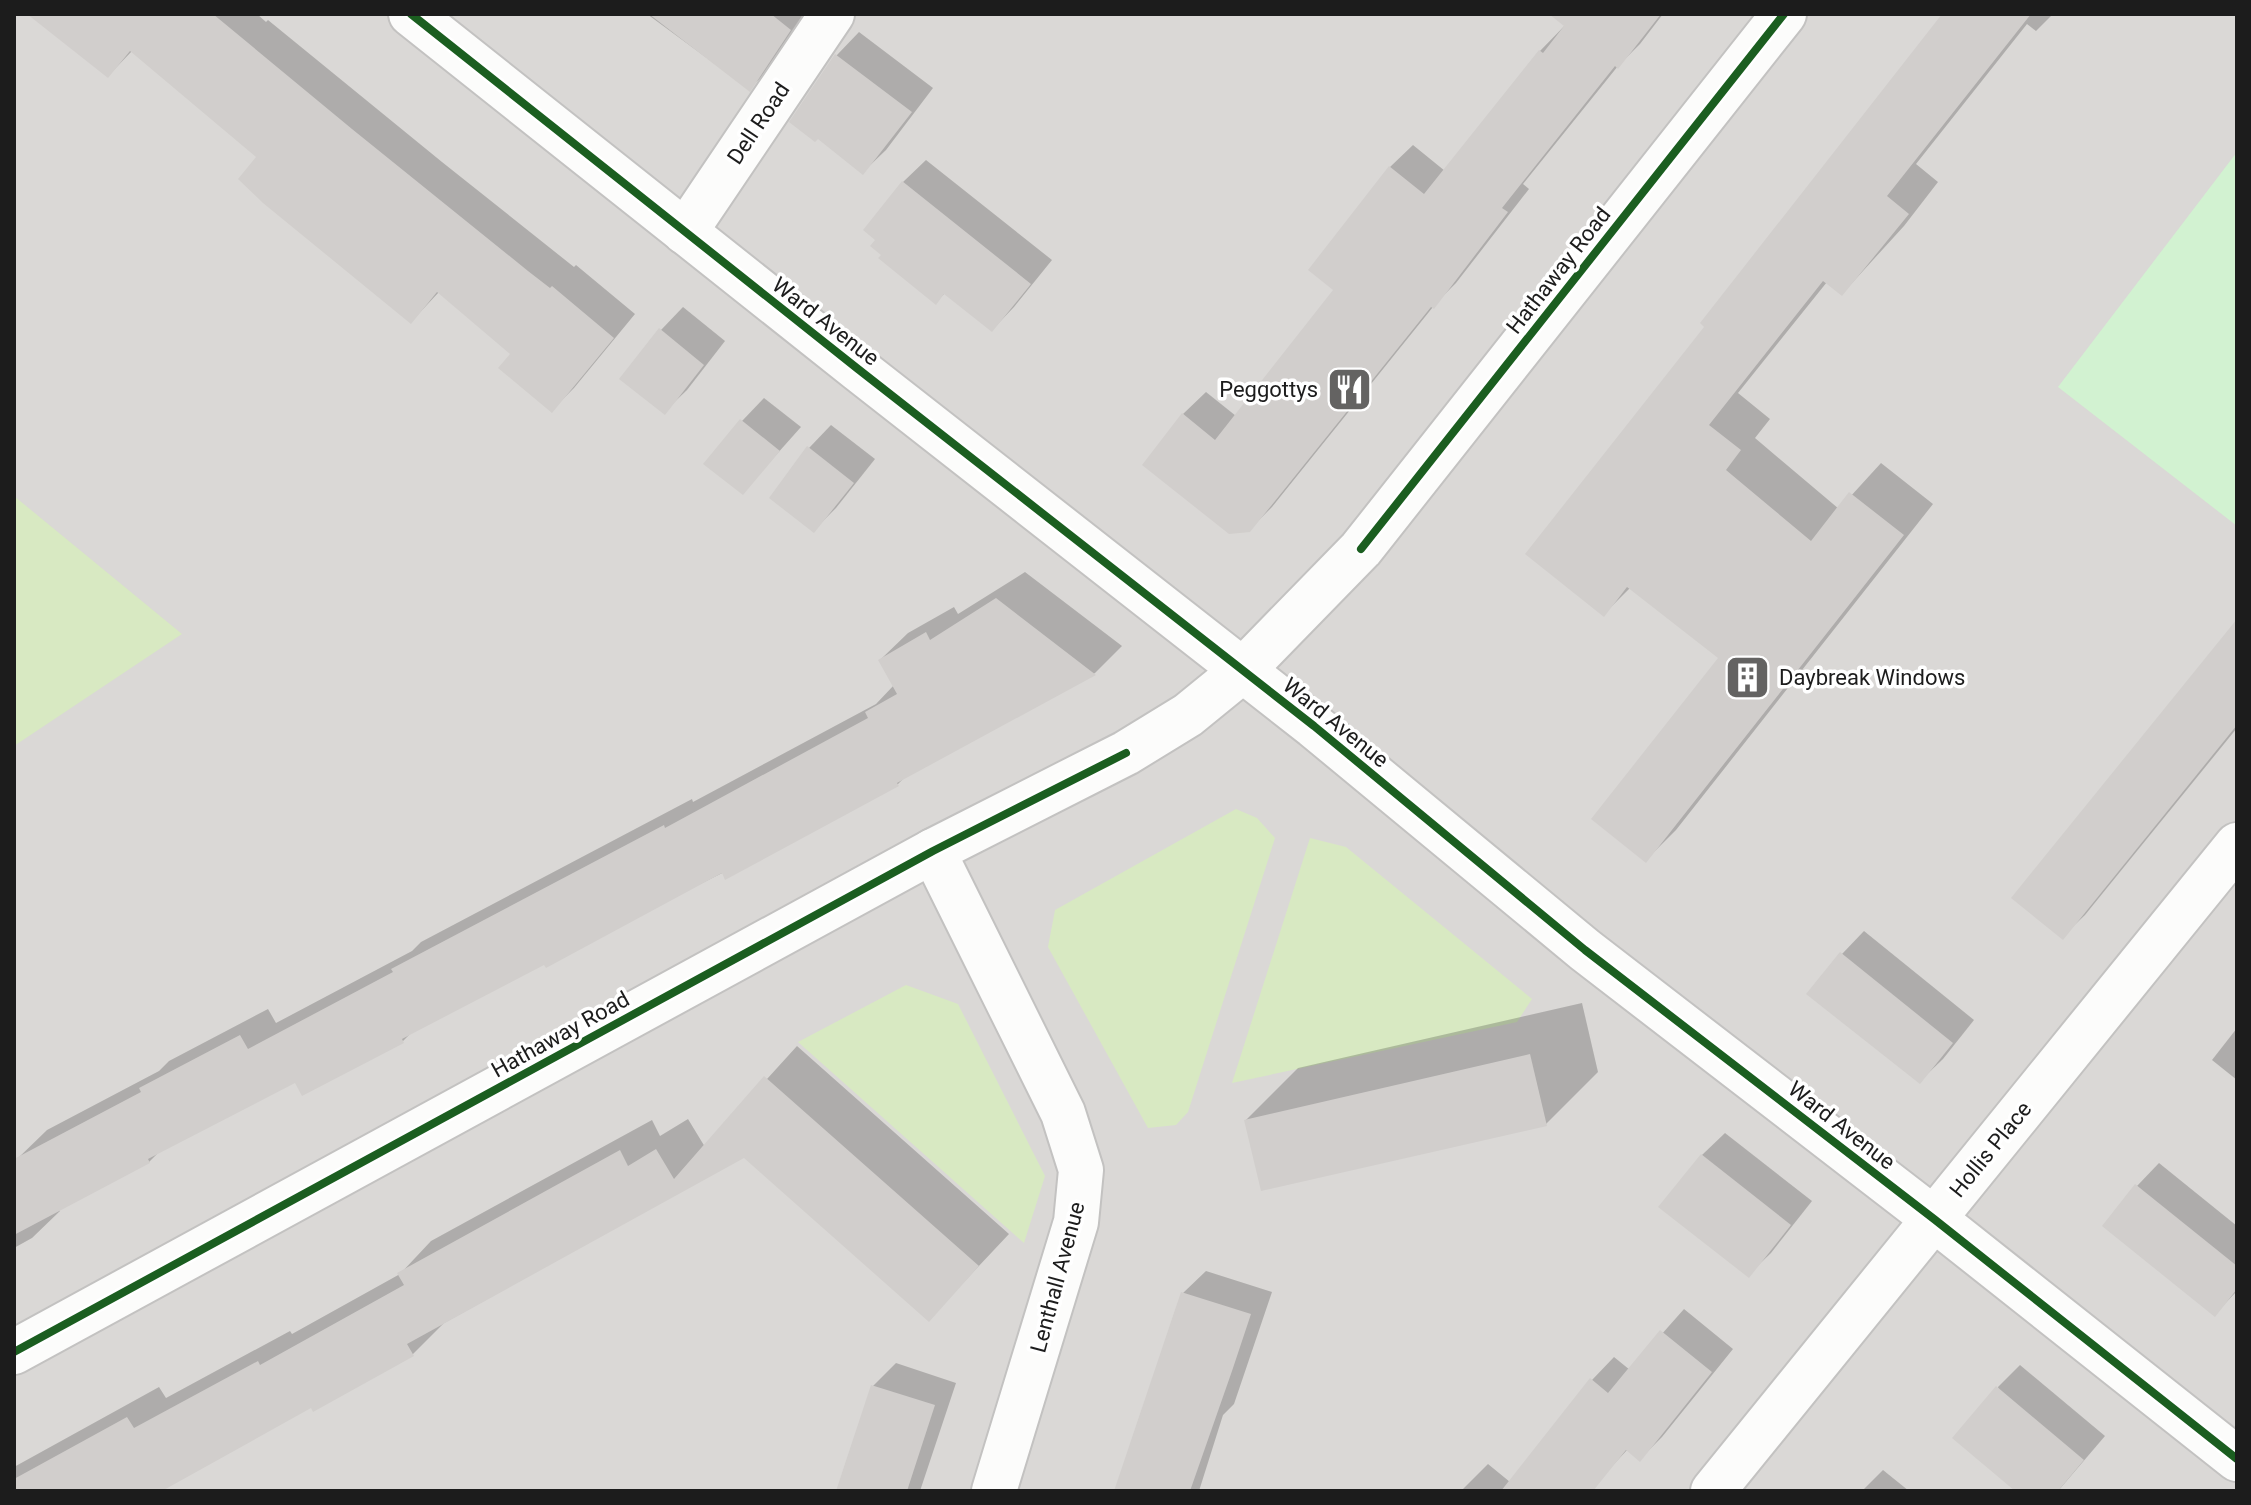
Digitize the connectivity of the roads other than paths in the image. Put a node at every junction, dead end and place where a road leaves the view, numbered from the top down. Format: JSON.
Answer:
{"nodes":[{"id":1,"x":411,"y":14,"type":"edge"},
{"id":2,"x":832,"y":14,"type":"edge"},
{"id":3,"x":1784,"y":14,"type":"edge"},
{"id":4,"x":685,"y":232,"type":"junction"},
{"id":5,"x":1242,"y":671,"type":"junction"},
{"id":6,"x":2237,"y":845,"type":"edge"},
{"id":7,"x":933,"y":851,"type":"junction"},
{"id":8,"x":1934,"y":1219,"type":"junction"},
{"id":9,"x":14,"y":1352,"type":"edge"},
{"id":10,"x":2237,"y":1459,"type":"edge"},
{"id":11,"x":994,"y":1491,"type":"edge"},
{"id":12,"x":1713,"y":1491,"type":"edge"}],
"edges":[{"from":1,"to":4,"type":"street","name":"Ward Avenue"},
{"from":2,"to":4,"type":"street","name":"Dell Road"},
{"from":3,"to":5,"type":"street","name":"Hathaway Road"},
{"from":4,"to":5,"type":"street","name":"Ward Avenue"},
{"from":5,"to":7,"type":"street","name":"Hathaway Road"},
{"from":5,"to":8,"type":"street","name":"Ward Avenue"},
{"from":6,"to":8,"type":"street","name":"Hollis Place"},
{"from":7,"to":9,"type":"street","name":"Hathaway Road"},
{"from":7,"to":11,"type":"street","name":"Lenthall Avenue"},
{"from":8,"to":10,"type":"street","name":"Ward Avenue"},
{"from":8,"to":12,"type":"street","name":"Hollis Place"}]}
